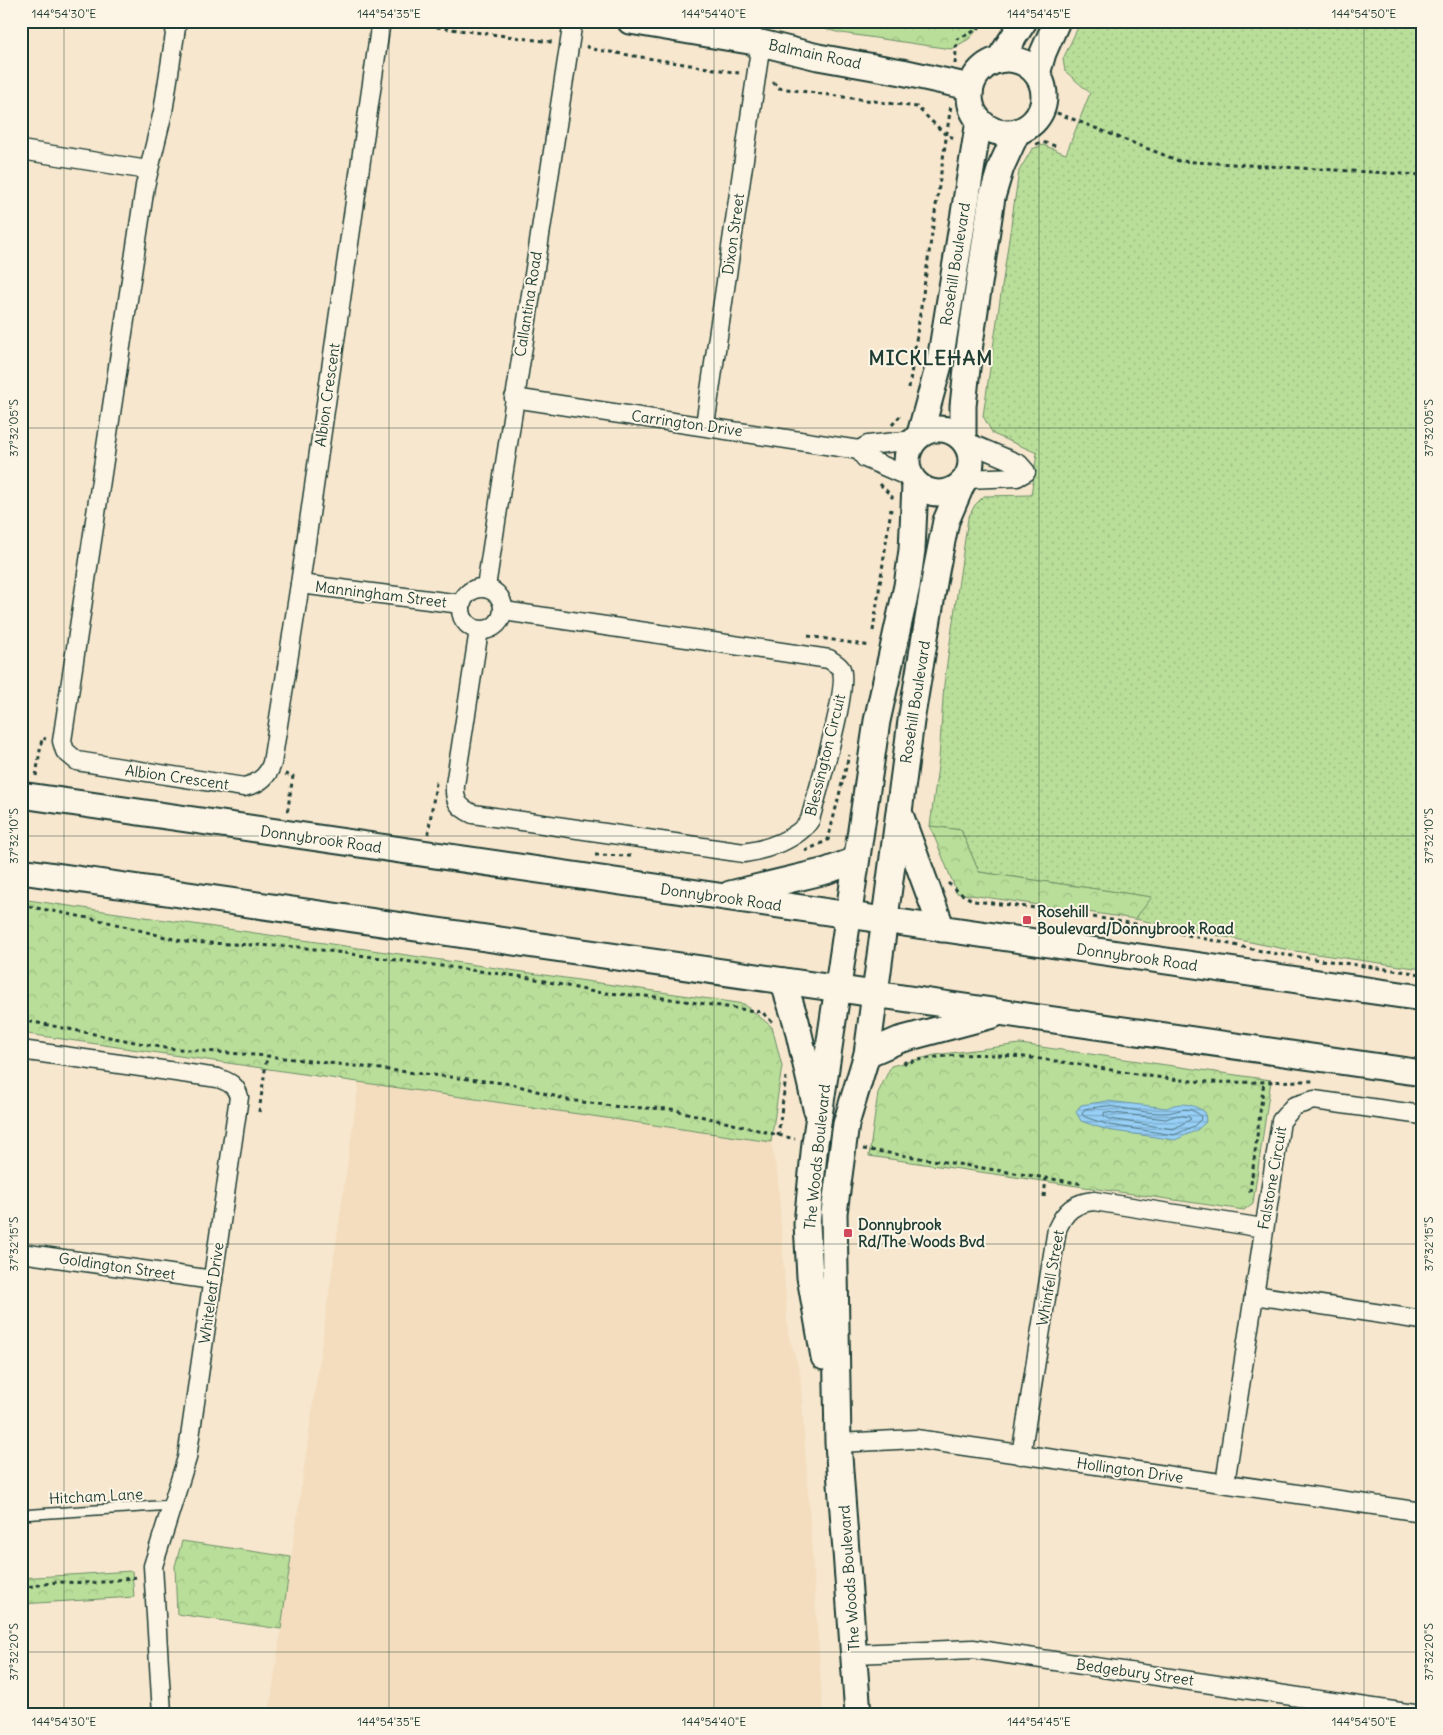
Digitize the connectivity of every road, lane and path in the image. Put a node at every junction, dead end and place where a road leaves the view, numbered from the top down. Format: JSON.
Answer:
{"nodes":[{"id":1,"x":177,"y":21,"type":"edge"},
{"id":2,"x":381,"y":21,"type":"edge"},
{"id":3,"x":394,"y":21,"type":"edge"},
{"id":4,"x":573,"y":21,"type":"edge"},
{"id":5,"x":630,"y":21,"type":"edge"},
{"id":6,"x":1024,"y":21,"type":"edge"},
{"id":7,"x":1057,"y":21,"type":"edge"},
{"id":8,"x":569,"y":43,"type":"junction"},
{"id":9,"x":760,"y":43,"type":"junction"},
{"id":10,"x":1000,"y":58,"type":"junction"},
{"id":11,"x":1037,"y":74,"type":"junction"},
{"id":12,"x":756,"y":75,"type":"junction"},
{"id":13,"x":970,"y":87,"type":"junction"},
{"id":14,"x":1042,"y":107,"type":"junction"},
{"id":15,"x":978,"y":121,"type":"junction"},
{"id":16,"x":1017,"y":132,"type":"junction"},
{"id":17,"x":947,"y":136,"type":"dead end"},
{"id":18,"x":21,"y":150,"type":"edge"},
{"id":19,"x":148,"y":170,"type":"junction"},
{"id":20,"x":1422,"y":176,"type":"edge"},
{"id":21,"x":514,"y":398,"type":"junction"},
{"id":22,"x":705,"y":425,"type":"junction"},
{"id":23,"x":917,"y":437,"type":"junction"},
{"id":24,"x":965,"y":440,"type":"junction"},
{"id":25,"x":859,"y":450,"type":"junction"},
{"id":26,"x":912,"y":481,"type":"junction"},
{"id":27,"x":964,"y":483,"type":"junction"},
{"id":28,"x":300,"y":584,"type":"junction"},
{"id":29,"x":486,"y":587,"type":"junction"},
{"id":30,"x":461,"y":604,"type":"junction"},
{"id":31,"x":504,"y":611,"type":"junction"},
{"id":32,"x":479,"y":630,"type":"junction"},
{"id":33,"x":808,"y":636,"type":"dead end"},
{"id":34,"x":871,"y":646,"type":"dead end"},
{"id":35,"x":62,"y":740,"type":"junction"},
{"id":36,"x":270,"y":771,"type":"junction"},
{"id":37,"x":454,"y":785,"type":"junction"},
{"id":38,"x":28,"y":786,"type":"edge"},
{"id":39,"x":900,"y":812,"type":"junction"},
{"id":40,"x":287,"y":814,"type":"dead end"},
{"id":41,"x":428,"y":835,"type":"dead end"},
{"id":42,"x":821,"y":844,"type":"dead end"},
{"id":43,"x":856,"y":860,"type":"junction"},
{"id":44,"x":21,"y":871,"type":"edge"},
{"id":45,"x":826,"y":871,"type":"junction"},
{"id":46,"x":926,"y":888,"type":"junction"},
{"id":47,"x":718,"y":897,"type":"junction"},
{"id":48,"x":21,"y":905,"type":"edge"},
{"id":49,"x":850,"y":916,"type":"junction"},
{"id":50,"x":885,"y":921,"type":"junction"},
{"id":51,"x":942,"y":929,"type":"junction"},
{"id":52,"x":1422,"y":974,"type":"edge"},
{"id":53,"x":783,"y":981,"type":"junction"},
{"id":54,"x":838,"y":990,"type":"junction"},
{"id":55,"x":874,"y":994,"type":"junction"},
{"id":56,"x":1422,"y":998,"type":"edge"},
{"id":57,"x":1004,"y":1012,"type":"junction"},
{"id":58,"x":796,"y":1021,"type":"junction"},
{"id":59,"x":21,"y":1022,"type":"edge"},
{"id":60,"x":898,"y":1040,"type":"junction"},
{"id":61,"x":21,"y":1050,"type":"edge"},
{"id":62,"x":867,"y":1054,"type":"junction"},
{"id":63,"x":267,"y":1056,"type":"junction"},
{"id":64,"x":787,"y":1070,"type":"dead end"},
{"id":65,"x":1422,"y":1073,"type":"edge"},
{"id":66,"x":1264,"y":1081,"type":"junction"},
{"id":67,"x":1318,"y":1081,"type":"dead end"},
{"id":68,"x":260,"y":1112,"type":"dead end"},
{"id":69,"x":1422,"y":1115,"type":"edge"},
{"id":70,"x":817,"y":1131,"type":"junction"},
{"id":71,"x":778,"y":1136,"type":"junction"},
{"id":72,"x":843,"y":1146,"type":"junction"},
{"id":73,"x":1046,"y":1178,"type":"junction"},
{"id":74,"x":1094,"y":1185,"type":"dead end"},
{"id":75,"x":1250,"y":1194,"type":"dead end"},
{"id":76,"x":1044,"y":1197,"type":"dead end"},
{"id":77,"x":1263,"y":1228,"type":"junction"},
{"id":78,"x":21,"y":1253,"type":"edge"},
{"id":79,"x":213,"y":1280,"type":"junction"},
{"id":80,"x":1254,"y":1295,"type":"junction"},
{"id":81,"x":1422,"y":1320,"type":"edge"},
{"id":82,"x":838,"y":1443,"type":"junction"},
{"id":83,"x":1021,"y":1455,"type":"junction"},
{"id":84,"x":1225,"y":1484,"type":"junction"},
{"id":85,"x":172,"y":1506,"type":"junction"},
{"id":86,"x":1422,"y":1512,"type":"edge"},
{"id":87,"x":21,"y":1515,"type":"edge"},
{"id":88,"x":154,"y":1576,"type":"junction"},
{"id":89,"x":21,"y":1588,"type":"edge"},
{"id":90,"x":854,"y":1654,"type":"junction"},
{"id":91,"x":162,"y":1714,"type":"edge"},
{"id":92,"x":858,"y":1714,"type":"edge"},
{"id":93,"x":1414,"y":1714,"type":"edge"}],
"edges":[{"from":1,"to":19,"type":"street"},
{"from":2,"to":28,"type":"street","name":"Albion Crescent"},
{"from":3,"to":8,"type":"path"},
{"from":4,"to":8,"type":"street","name":"Callantina Road"},
{"from":5,"to":9,"type":"street","name":"Balmain Road"},
{"from":6,"to":10,"type":"street"},
{"from":7,"to":11,"type":"street"},
{"from":8,"to":12,"type":"path"},
{"from":8,"to":21,"type":"street","name":"Callantina Road"},
{"from":9,"to":12,"type":"street","name":"Dixon Street"},
{"from":9,"to":13,"type":"street","name":"Balmain Road"},
{"from":10,"to":11,"type":"street"},
{"from":10,"to":13,"type":"street"},
{"from":11,"to":14,"type":"street"},
{"from":12,"to":17,"type":"path"},
{"from":12,"to":22,"type":"street","name":"Dixon Street"},
{"from":13,"to":15,"type":"street"},
{"from":14,"to":16,"type":"street"},
{"from":14,"to":20,"type":"path"},
{"from":15,"to":16,"type":"street"},
{"from":15,"to":23,"type":"street","name":"Rosehill Boulevard"},
{"from":16,"to":24,"type":"street","name":"Rosehill Boulevard"},
{"from":18,"to":19,"type":"street"},
{"from":19,"to":35,"type":"street"},
{"from":21,"to":22,"type":"street","name":"Carrington Drive"},
{"from":21,"to":29,"type":"street","name":"Callantina Road"},
{"from":22,"to":25,"type":"street","name":"Carrington Drive"},
{"from":23,"to":24,"type":"street"},
{"from":23,"to":25,"type":"street","name":"Carrington Drive"},
{"from":23,"to":26,"type":"street"},
{"from":24,"to":27,"type":"street"},
{"from":24,"to":27,"type":"street"},
{"from":25,"to":26,"type":"street","name":"Carrington Drive"},
{"from":26,"to":27,"type":"street"},
{"from":26,"to":43,"type":"street","name":"Rosehill Boulevard"},
{"from":27,"to":39,"type":"street","name":"Rosehill Boulevard"},
{"from":28,"to":30,"type":"street","name":"Manningham Street"},
{"from":28,"to":36,"type":"street","name":"Albion Crescent"},
{"from":29,"to":30,"type":"street"},
{"from":29,"to":31,"type":"street"},
{"from":30,"to":32,"type":"street"},
{"from":31,"to":32,"type":"street"},
{"from":31,"to":37,"type":"street","name":"Blessington Circuit"},
{"from":32,"to":37,"type":"street","name":"Blessington Circuit"},
{"from":33,"to":34,"type":"path"},
{"from":35,"to":36,"type":"street","name":"Albion Crescent"},
{"from":35,"to":38,"type":"path"},
{"from":36,"to":40,"type":"path"},
{"from":37,"to":41,"type":"path"},
{"from":38,"to":47,"type":"street","name":"Donnybrook Road"},
{"from":39,"to":46,"type":"street"},
{"from":39,"to":50,"type":"street","name":"Rosehill Boulevard"},
{"from":42,"to":45,"type":"path"},
{"from":43,"to":45,"type":"street"},
{"from":43,"to":49,"type":"street","name":"Rosehill Boulevard"},
{"from":44,"to":53,"type":"street"},
{"from":45,"to":47,"type":"street"},
{"from":46,"to":51,"type":"street"},
{"from":46,"to":52,"type":"path"},
{"from":47,"to":49,"type":"street","name":"Donnybrook Road"},
{"from":48,"to":58,"type":"path"},
{"from":49,"to":50,"type":"street","name":"Donnybrook Road"},
{"from":49,"to":54,"type":"street","name":"The Woods Boulevard"},
{"from":50,"to":51,"type":"street","name":"Donnybrook Road"},
{"from":50,"to":55,"type":"street","name":"Rosehill Boulevard"},
{"from":51,"to":56,"type":"street","name":"Donnybrook Road"},
{"from":53,"to":54,"type":"street"},
{"from":53,"to":58,"type":"street"},
{"from":54,"to":55,"type":"street"},
{"from":54,"to":70,"type":"street","name":"The Woods Boulevard"},
{"from":55,"to":57,"type":"street"},
{"from":55,"to":62,"type":"street","name":"The Woods Boulevard"},
{"from":57,"to":60,"type":"street"},
{"from":57,"to":65,"type":"street"},
{"from":58,"to":70,"type":"street"},
{"from":59,"to":63,"type":"path"},
{"from":60,"to":62,"type":"street"},
{"from":60,"to":66,"type":"path"},
{"from":61,"to":79,"type":"street","name":"Whiteleaf Drive"},
{"from":62,"to":72,"type":"street","name":"The Woods Boulevard"},
{"from":63,"to":68,"type":"path"},
{"from":63,"to":71,"type":"path"},
{"from":64,"to":71,"type":"path"},
{"from":66,"to":67,"type":"path"},
{"from":66,"to":75,"type":"path"},
{"from":69,"to":77,"type":"street","name":"Falstone Circuit"},
{"from":70,"to":71,"type":"path"},
{"from":70,"to":82,"type":"street","name":"The Woods Boulevard"},
{"from":72,"to":73,"type":"path"},
{"from":72,"to":82,"type":"street","name":"The Woods Boulevard"},
{"from":73,"to":74,"type":"path"},
{"from":73,"to":76,"type":"path"},
{"from":77,"to":80,"type":"street","name":"Falstone Circuit"},
{"from":77,"to":83,"type":"street","name":"Whinfell Street"},
{"from":78,"to":79,"type":"street","name":"Goldington Street"},
{"from":79,"to":85,"type":"street","name":"Whiteleaf Drive"},
{"from":80,"to":81,"type":"street"},
{"from":80,"to":84,"type":"street","name":"Falstone Circuit"},
{"from":82,"to":83,"type":"street","name":"Hollington Drive"},
{"from":82,"to":90,"type":"street","name":"The Woods Boulevard"},
{"from":83,"to":84,"type":"street","name":"Hollington Drive"},
{"from":84,"to":86,"type":"street","name":"Hollington Drive"},
{"from":85,"to":87,"type":"lane","name":"Hitcham Lane"},
{"from":85,"to":88,"type":"street","name":"Whiteleaf Drive"},
{"from":88,"to":89,"type":"path"},
{"from":88,"to":91,"type":"street","name":"Whiteleaf Drive"},
{"from":90,"to":92,"type":"street","name":"The Woods Boulevard"},
{"from":90,"to":93,"type":"street","name":"Bedgebury Street"}]}
